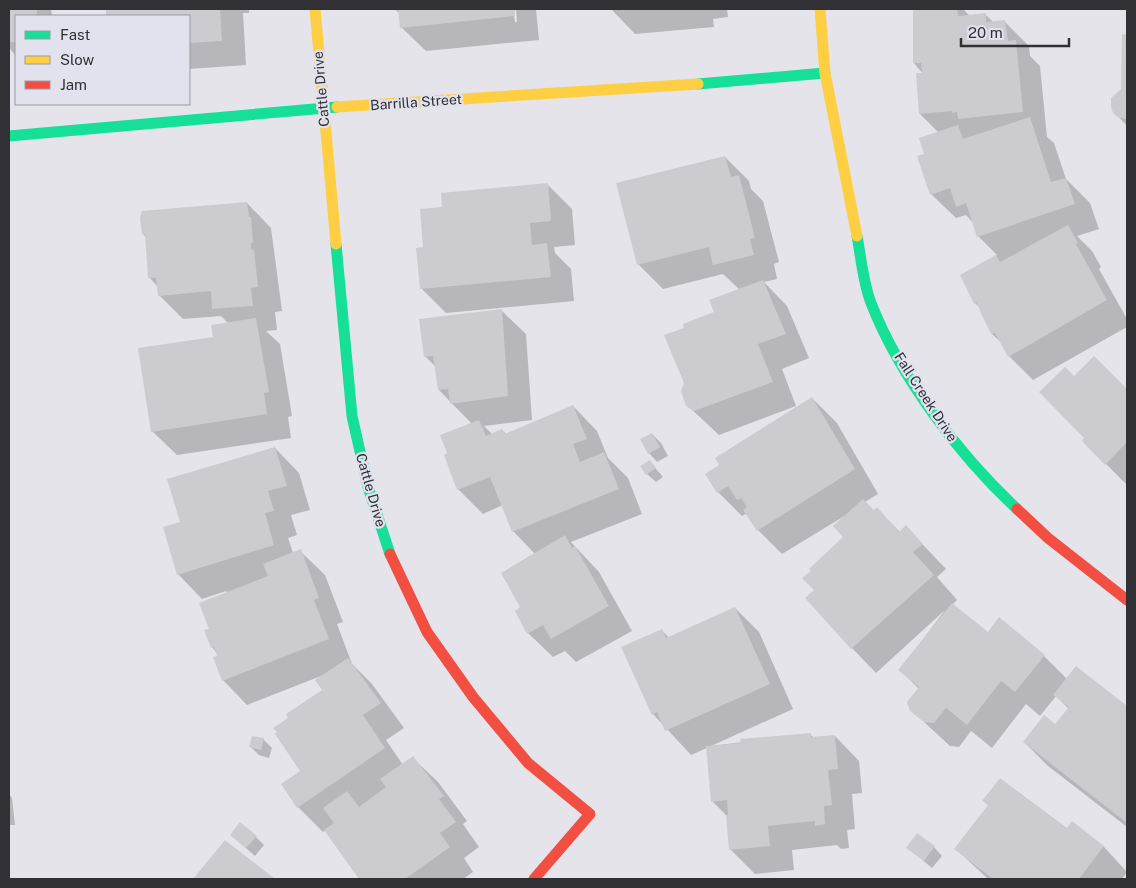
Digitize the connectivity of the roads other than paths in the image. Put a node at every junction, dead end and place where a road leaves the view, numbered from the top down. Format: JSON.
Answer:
{"nodes":[{"id":1,"x":315,"y":9,"type":"edge"},
{"id":2,"x":820,"y":9,"type":"edge"},
{"id":3,"x":825,"y":73,"type":"junction"},
{"id":4,"x":322,"y":108,"type":"junction"},
{"id":5,"x":9,"y":136,"type":"edge"},
{"id":6,"x":1127,"y":600,"type":"edge"},
{"id":7,"x":534,"y":879,"type":"edge"}],
"edges":[{"from":1,"to":4,"type":"street","name":"Cattle Drive"},
{"from":2,"to":3,"type":"street","name":"Fall Creek Drive"},
{"from":3,"to":4,"type":"street","name":"Barrilla Street"},
{"from":3,"to":6,"type":"street","name":"Fall Creek Drive"},
{"from":4,"to":5,"type":"street","name":"Barrilla Street"},
{"from":4,"to":7,"type":"street","name":"Cattle Drive"}]}
